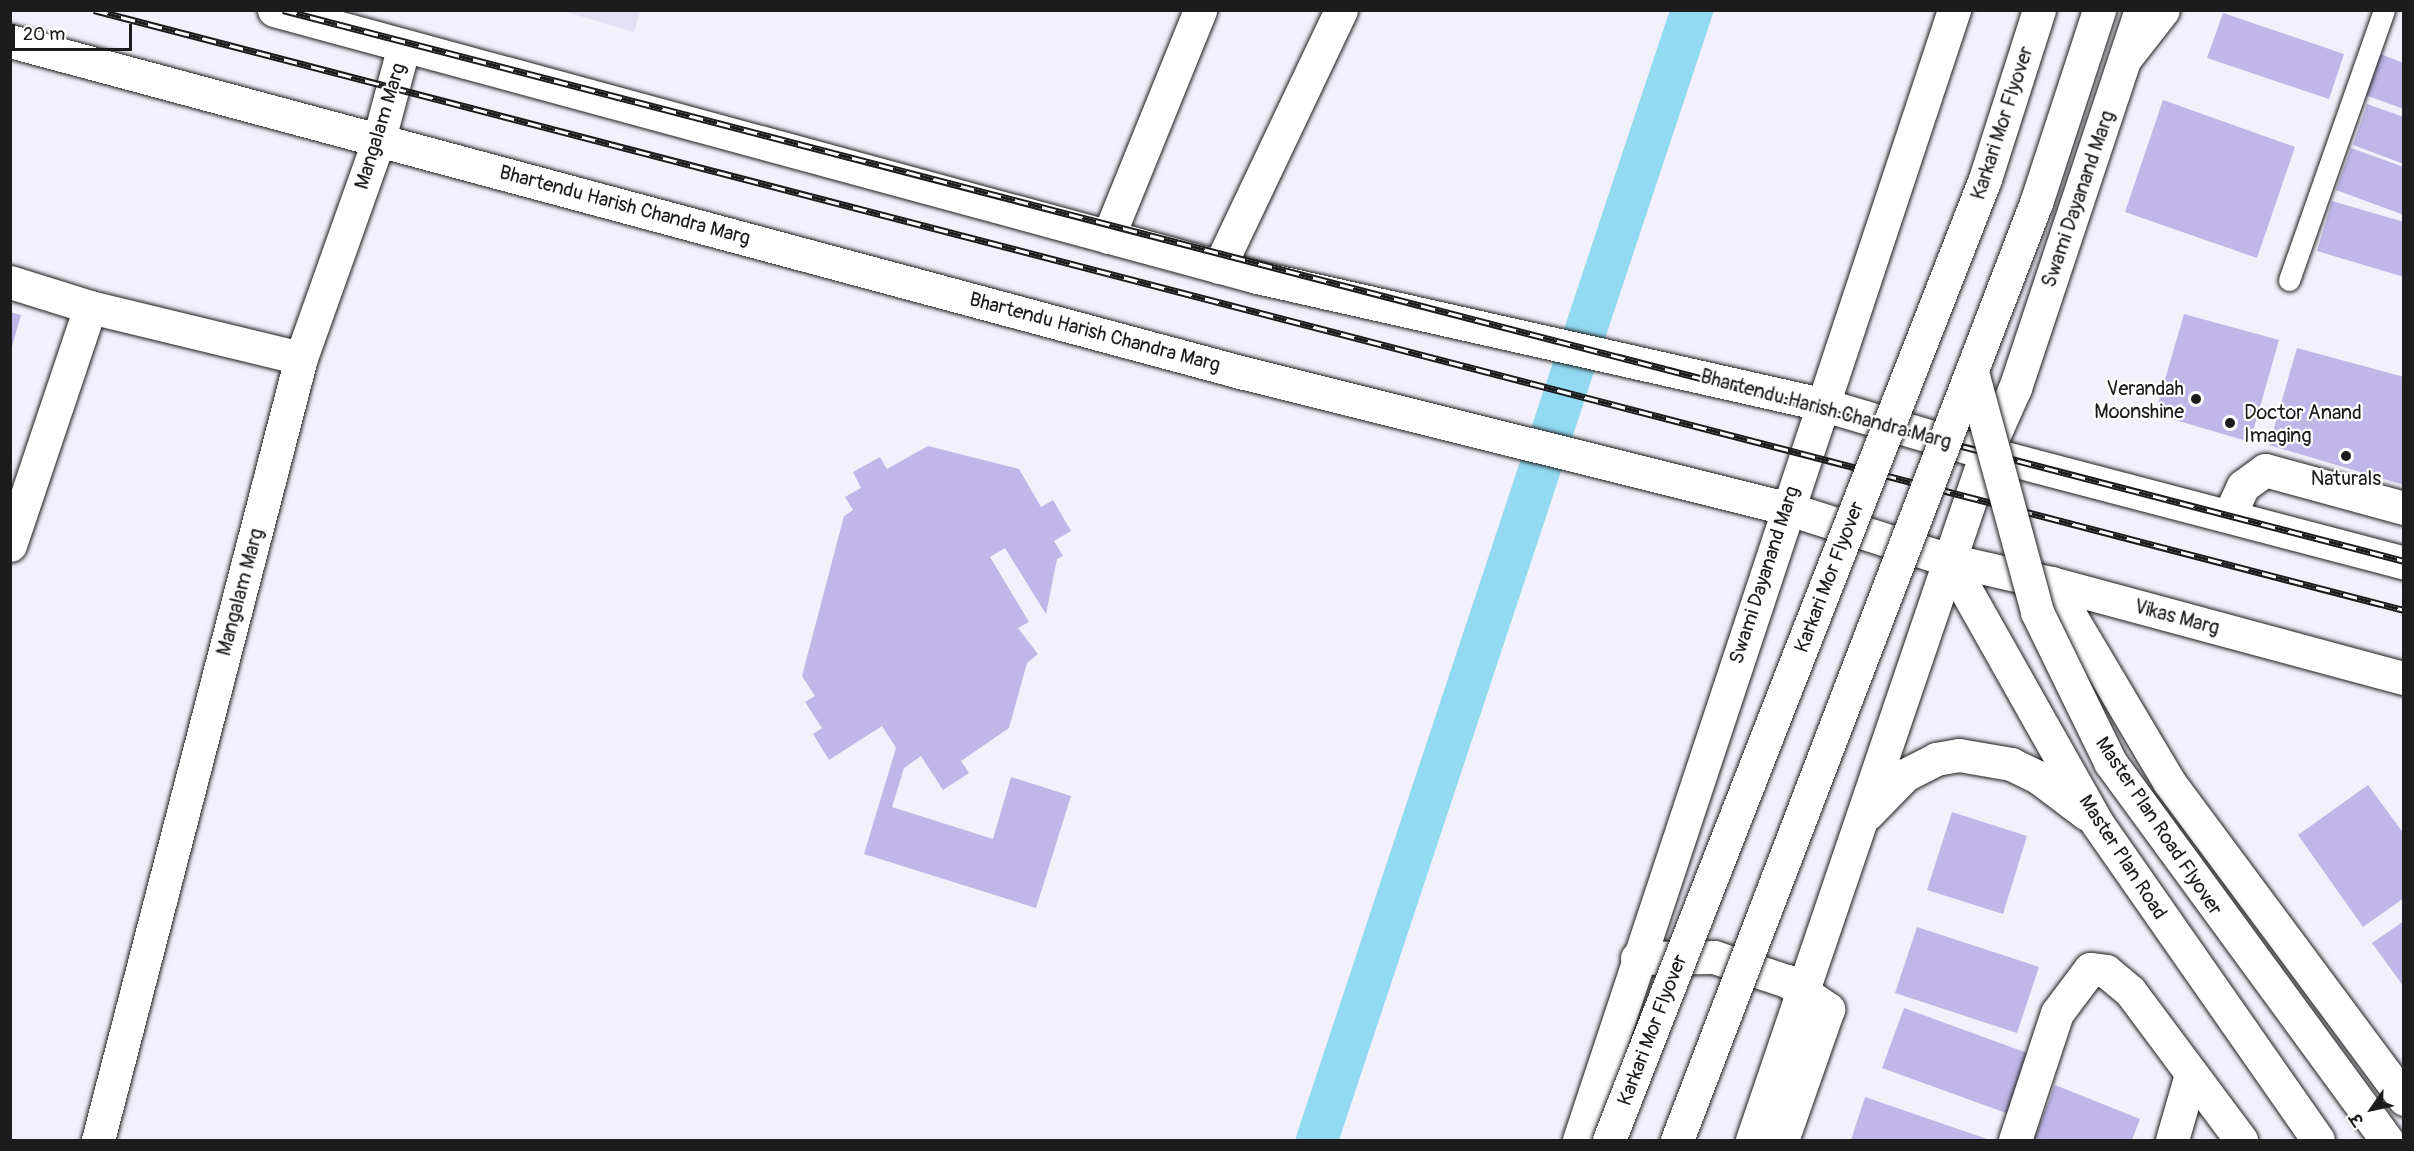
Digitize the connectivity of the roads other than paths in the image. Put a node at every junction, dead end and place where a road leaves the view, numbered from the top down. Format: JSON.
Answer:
{"nodes":[{"id":1,"x":274,"y":10,"type":"edge"},
{"id":2,"x":1200,"y":10,"type":"edge"},
{"id":3,"x":1341,"y":10,"type":"edge"},
{"id":4,"x":1954,"y":10,"type":"edge"},
{"id":5,"x":2039,"y":10,"type":"edge"},
{"id":6,"x":2098,"y":10,"type":"edge"},
{"id":7,"x":2141,"y":10,"type":"edge"},
{"id":8,"x":2163,"y":10,"type":"edge"},
{"id":9,"x":2384,"y":10,"type":"edge"},
{"id":10,"x":10,"y":41,"type":"edge"},
{"id":11,"x":403,"y":49,"type":"junction"},
{"id":12,"x":2126,"y":58,"type":"junction"},
{"id":13,"x":379,"y":139,"type":"junction"},
{"id":14,"x":1108,"y":237,"type":"junction"},
{"id":15,"x":1219,"y":267,"type":"junction"},
{"id":16,"x":2289,"y":280,"type":"dead end"},
{"id":17,"x":10,"y":282,"type":"edge"},
{"id":18,"x":90,"y":307,"type":"junction"},
{"id":19,"x":301,"y":358,"type":"junction"},
{"id":20,"x":1972,"y":372,"type":"junction"},
{"id":21,"x":1821,"y":404,"type":"junction"},
{"id":22,"x":1986,"y":453,"type":"junction"},
{"id":23,"x":1786,"y":508,"type":"junction"},
{"id":24,"x":2403,"y":508,"type":"edge"},
{"id":25,"x":2229,"y":516,"type":"junction"},
{"id":26,"x":10,"y":544,"type":"edge"},
{"id":27,"x":1949,"y":560,"type":"junction"},
{"id":28,"x":2403,"y":563,"type":"edge"},
{"id":29,"x":2051,"y":583,"type":"junction"},
{"id":30,"x":2403,"y":678,"type":"edge"},
{"id":31,"x":2169,"y":782,"type":"junction"},
{"id":32,"x":2097,"y":823,"type":"junction"},
{"id":33,"x":1858,"y":824,"type":"junction"},
{"id":34,"x":1637,"y":958,"type":"junction"},
{"id":35,"x":1802,"y":991,"type":"junction"},
{"id":36,"x":2190,"y":1074,"type":"junction"},
{"id":37,"x":2403,"y":1099,"type":"edge"},
{"id":38,"x":98,"y":1140,"type":"edge"},
{"id":39,"x":1579,"y":1140,"type":"edge"},
{"id":40,"x":1609,"y":1140,"type":"edge"},
{"id":41,"x":1677,"y":1140,"type":"edge"},
{"id":42,"x":1752,"y":1140,"type":"edge"},
{"id":43,"x":1782,"y":1140,"type":"edge"},
{"id":44,"x":2015,"y":1140,"type":"edge"},
{"id":45,"x":2172,"y":1140,"type":"edge"},
{"id":46,"x":2241,"y":1140,"type":"edge"},
{"id":47,"x":2318,"y":1140,"type":"edge"},
{"id":48,"x":2386,"y":1140,"type":"edge"}],
"edges":[{"from":1,"to":11,"type":"main road"},
{"from":2,"to":14,"type":"main road"},
{"from":3,"to":15,"type":"main road"},
{"from":4,"to":21,"type":"main road","name":"Swami Dayanand Marg"},
{"from":5,"to":40,"type":"main road","name":"Karkari Mor Flyover","bridge":true},
{"from":6,"to":20,"type":"main road","bridge":true},
{"from":7,"to":12,"type":"main road","name":"Swami Dayanand Marg"},
{"from":8,"to":12,"type":"main road"},
{"from":9,"to":16,"type":"lane"},
{"from":10,"to":13,"type":"main road","name":"Bhartendu Harish Chandra Marg"},
{"from":11,"to":13,"type":"main road","name":"Mangalam Marg"},
{"from":11,"to":14,"type":"main road"},
{"from":12,"to":22,"type":"main road","name":"Swami Dayanand Marg"},
{"from":13,"to":19,"type":"main road","name":"Mangalam Marg"},
{"from":13,"to":23,"type":"main road","name":"Bhartendu Harish Chandra Marg"},
{"from":14,"to":15,"type":"main road"},
{"from":15,"to":21,"type":"main road","name":"Bhartendu Harish Chandra Marg"},
{"from":17,"to":18,"type":"main road"},
{"from":18,"to":19,"type":"main road"},
{"from":18,"to":26,"type":"main road"},
{"from":19,"to":38,"type":"main road","name":"Mangalam Marg"},
{"from":20,"to":41,"type":"main road","bridge":true},
{"from":20,"to":48,"type":"main road","name":"Master Plan Road Flyover","bridge":true},
{"from":21,"to":22,"type":"main road","name":"Bhartendu Harish Chandra Marg"},
{"from":21,"to":23,"type":"main road","name":"Swami Dayanand Marg"},
{"from":22,"to":25,"type":"main road"},
{"from":22,"to":27,"type":"main road","name":"Swami Dayanand Marg"},
{"from":23,"to":27,"type":"main road"},
{"from":23,"to":34,"type":"main road","name":"Swami Dayanand Marg"},
{"from":24,"to":25,"type":"main road"},
{"from":25,"to":28,"type":"main road"},
{"from":27,"to":29,"type":"main road","name":"Vikas Marg"},
{"from":27,"to":32,"type":"main road","name":"Master Plan Road"},
{"from":27,"to":33,"type":"main road"},
{"from":29,"to":30,"type":"main road","name":"Vikas Marg"},
{"from":29,"to":31,"type":"main road"},
{"from":31,"to":32,"type":"main road"},
{"from":31,"to":37,"type":"main road"},
{"from":32,"to":33,"type":"main road"},
{"from":32,"to":47,"type":"main road","name":"Master Plan Road"},
{"from":33,"to":35,"type":"main road"},
{"from":34,"to":35,"type":"main road"},
{"from":34,"to":39,"type":"main road","name":"Swami Dayanand Marg"},
{"from":35,"to":42,"type":"main road"},
{"from":35,"to":43,"type":"main road"},
{"from":36,"to":44,"type":"main road"},
{"from":36,"to":45,"type":"main road"},
{"from":36,"to":46,"type":"main road"}]}
